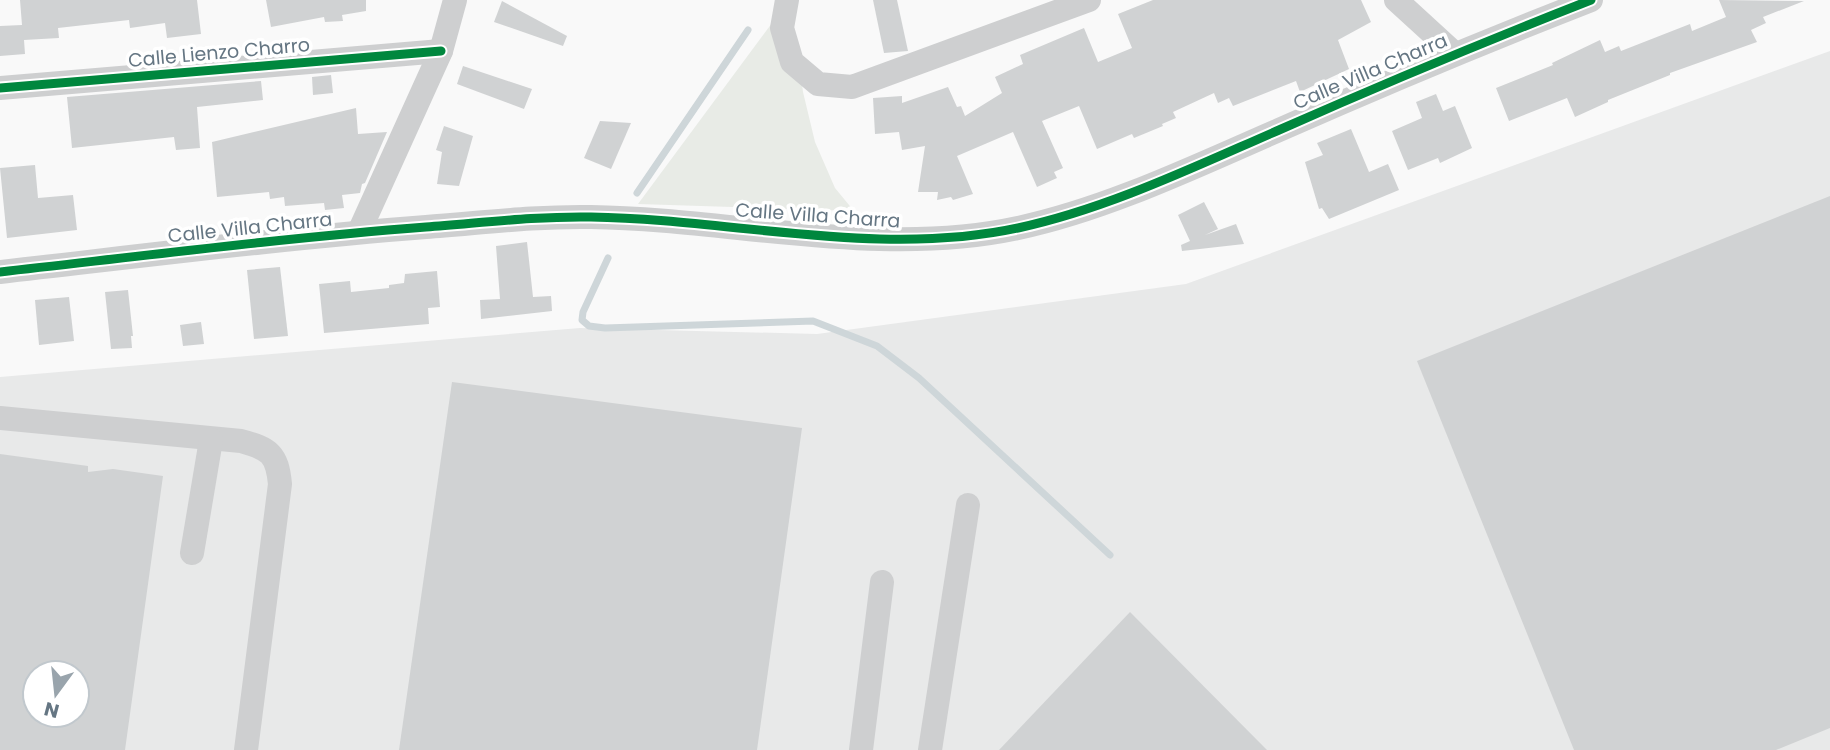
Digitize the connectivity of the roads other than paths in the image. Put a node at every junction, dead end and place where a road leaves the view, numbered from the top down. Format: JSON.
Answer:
{"nodes":[{"id":1,"x":455,"y":0,"type":"edge"},
{"id":2,"x":787,"y":0,"type":"edge"},
{"id":3,"x":1089,"y":0,"type":"edge"},
{"id":4,"x":1396,"y":0,"type":"edge"},
{"id":5,"x":1591,"y":0,"type":"edge"},
{"id":6,"x":441,"y":51,"type":"junction"},
{"id":7,"x":1454,"y":53,"type":"junction"},
{"id":8,"x":0,"y":88,"type":"edge"},
{"id":9,"x":359,"y":232,"type":"junction"},
{"id":10,"x":0,"y":272,"type":"edge"},
{"id":11,"x":0,"y":418,"type":"edge"},
{"id":12,"x":211,"y":440,"type":"junction"},
{"id":13,"x":968,"y":505,"type":"dead end"},
{"id":14,"x":192,"y":553,"type":"dead end"},
{"id":15,"x":882,"y":582,"type":"dead end"},
{"id":16,"x":246,"y":750,"type":"edge"},
{"id":17,"x":861,"y":750,"type":"edge"},
{"id":18,"x":930,"y":750,"type":"edge"}],
"edges":[{"from":1,"to":6,"type":"street"},
{"from":2,"to":3,"type":"street"},
{"from":4,"to":7,"type":"street"},
{"from":5,"to":7,"type":"street","name":"Calle Villa Charra"},
{"from":6,"to":8,"type":"street","name":"Calle Lienzo Charro"},
{"from":6,"to":9,"type":"street"},
{"from":7,"to":9,"type":"street","name":"Calle Villa Charra"},
{"from":9,"to":10,"type":"street","name":"Calle Villa Charra"},
{"from":11,"to":12,"type":"street"},
{"from":12,"to":14,"type":"street"},
{"from":12,"to":16,"type":"street"},
{"from":13,"to":18,"type":"street"},
{"from":15,"to":17,"type":"street"}]}
